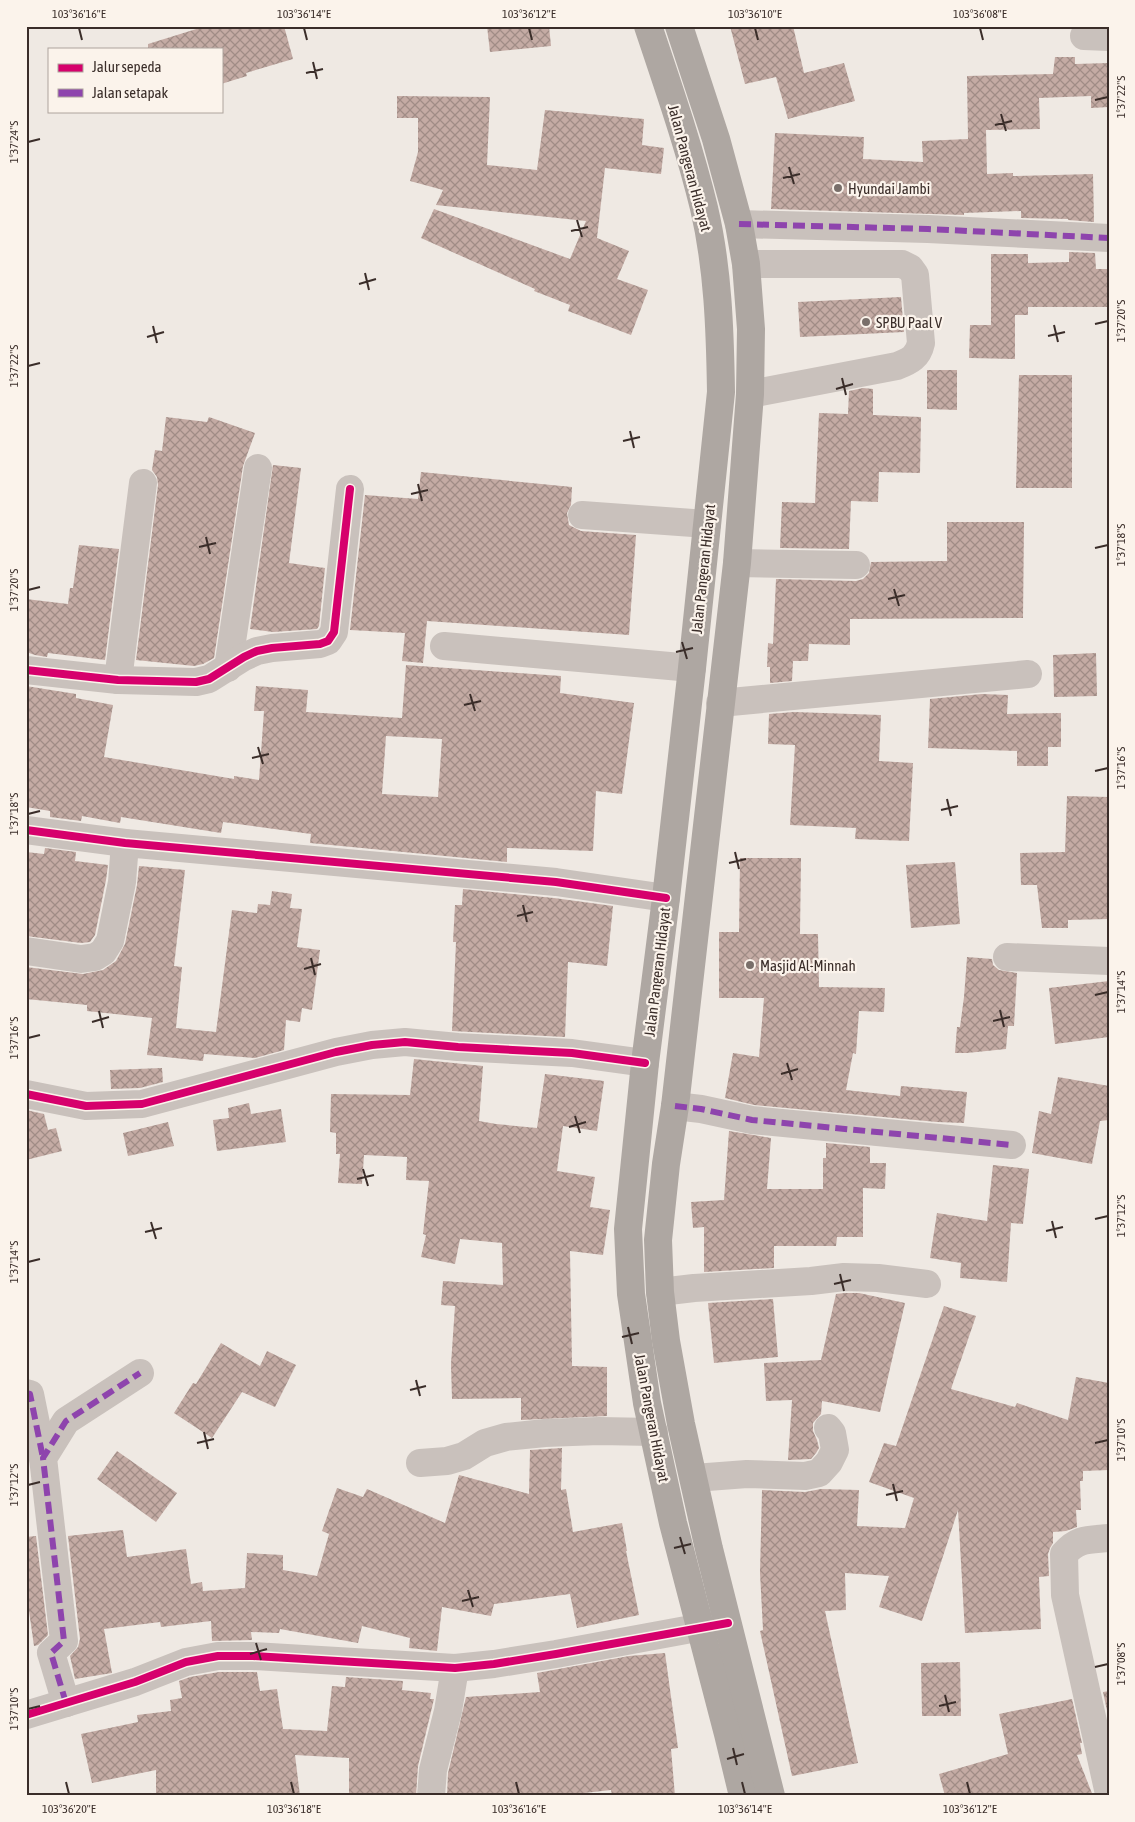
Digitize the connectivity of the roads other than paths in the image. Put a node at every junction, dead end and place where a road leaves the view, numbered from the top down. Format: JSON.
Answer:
{"nodes":[{"id":1,"x":648,"y":26,"type":"edge"},
{"id":2,"x":679,"y":26,"type":"edge"},
{"id":3,"x":739,"y":224,"type":"junction"},
{"id":4,"x":1109,"y":238,"type":"edge"},
{"id":5,"x":746,"y":264,"type":"junction"},
{"id":6,"x":714,"y":265,"type":"junction"},
{"id":7,"x":720,"y":392,"type":"junction"},
{"id":8,"x":750,"y":394,"type":"junction"},
{"id":9,"x":258,"y":468,"type":"dead end"},
{"id":10,"x":142,"y":482,"type":"dead end"},
{"id":11,"x":350,"y":488,"type":"dead end"},
{"id":12,"x":582,"y":515,"type":"dead end"},
{"id":13,"x":708,"y":524,"type":"junction"},
{"id":14,"x":737,"y":563,"type":"junction"},
{"id":15,"x":856,"y":565,"type":"dead end"},
{"id":16,"x":444,"y":646,"type":"dead end"},
{"id":17,"x":228,"y":668,"type":"junction"},
{"id":18,"x":692,"y":668,"type":"junction"},
{"id":19,"x":26,"y":670,"type":"edge"},
{"id":20,"x":1028,"y":674,"type":"dead end"},
{"id":21,"x":118,"y":680,"type":"junction"},
{"id":22,"x":720,"y":703,"type":"junction"},
{"id":23,"x":26,"y":830,"type":"edge"},
{"id":24,"x":126,"y":843,"type":"junction"},
{"id":25,"x":666,"y":898,"type":"junction"},
{"id":26,"x":698,"y":904,"type":"junction"},
{"id":27,"x":26,"y":951,"type":"edge"},
{"id":28,"x":1007,"y":957,"type":"dead end"},
{"id":29,"x":1109,"y":961,"type":"edge"},
{"id":30,"x":645,"y":1063,"type":"junction"},
{"id":31,"x":26,"y":1094,"type":"edge"},
{"id":32,"x":675,"y":1106,"type":"junction"},
{"id":33,"x":1012,"y":1145,"type":"dead end"},
{"id":34,"x":927,"y":1284,"type":"dead end"},
{"id":35,"x":660,"y":1292,"type":"junction"},
{"id":36,"x":140,"y":1373,"type":"dead end"},
{"id":37,"x":26,"y":1393,"type":"edge"},
{"id":38,"x":828,"y":1428,"type":"dead end"},
{"id":39,"x":654,"y":1432,"type":"junction"},
{"id":40,"x":43,"y":1458,"type":"junction"},
{"id":41,"x":420,"y":1463,"type":"dead end"},
{"id":42,"x":694,"y":1478,"type":"junction"},
{"id":43,"x":1109,"y":1538,"type":"edge"},
{"id":44,"x":728,"y":1622,"type":"junction"},
{"id":45,"x":701,"y":1628,"type":"junction"},
{"id":46,"x":455,"y":1668,"type":"junction"},
{"id":47,"x":66,"y":1703,"type":"junction"},
{"id":48,"x":26,"y":1715,"type":"edge"},
{"id":49,"x":1109,"y":1794,"type":"edge"},
{"id":50,"x":431,"y":1796,"type":"edge"},
{"id":51,"x":743,"y":1796,"type":"edge"},
{"id":52,"x":771,"y":1796,"type":"edge"}],
"edges":[{"from":1,"to":6,"type":"highway","name":"Jalan Pangeran Hidayat"},
{"from":2,"to":3,"type":"highway","name":"Jalan Pangeran Hidayat"},
{"from":3,"to":4,"type":"street"},
{"from":3,"to":5,"type":"highway","name":"Jalan Pangeran Hidayat"},
{"from":5,"to":6,"type":"highway"},
{"from":5,"to":8,"type":"highway","name":"Jalan Pangeran Hidayat"},
{"from":5,"to":8,"type":"street"},
{"from":6,"to":7,"type":"highway","name":"Jalan Pangeran Hidayat"},
{"from":7,"to":8,"type":"highway"},
{"from":7,"to":13,"type":"highway","name":"Jalan Pangeran Hidayat"},
{"from":8,"to":14,"type":"highway","name":"Jalan Pangeran Hidayat"},
{"from":9,"to":17,"type":"street"},
{"from":10,"to":21,"type":"street"},
{"from":11,"to":17,"type":"street"},
{"from":12,"to":13,"type":"street"},
{"from":13,"to":18,"type":"highway","name":"Jalan Pangeran Hidayat"},
{"from":14,"to":15,"type":"street"},
{"from":14,"to":22,"type":"highway","name":"Jalan Pangeran Hidayat"},
{"from":16,"to":18,"type":"street"},
{"from":17,"to":21,"type":"street"},
{"from":18,"to":25,"type":"highway","name":"Jalan Pangeran Hidayat"},
{"from":19,"to":21,"type":"street"},
{"from":20,"to":22,"type":"street"},
{"from":22,"to":26,"type":"highway","name":"Jalan Pangeran Hidayat"},
{"from":23,"to":24,"type":"street"},
{"from":24,"to":25,"type":"street"},
{"from":24,"to":27,"type":"street"},
{"from":25,"to":26,"type":"highway"},
{"from":25,"to":30,"type":"highway","name":"Jalan Pangeran Hidayat"},
{"from":26,"to":32,"type":"highway","name":"Jalan Pangeran Hidayat"},
{"from":28,"to":29,"type":"street"},
{"from":30,"to":31,"type":"street"},
{"from":30,"to":39,"type":"highway","name":"Jalan Pangeran Hidayat"},
{"from":32,"to":33,"type":"street"},
{"from":32,"to":35,"type":"highway","name":"Jalan Pangeran Hidayat"},
{"from":34,"to":35,"type":"street"},
{"from":35,"to":42,"type":"highway","name":"Jalan Pangeran Hidayat"},
{"from":36,"to":40,"type":"street"},
{"from":37,"to":40,"type":"street"},
{"from":38,"to":42,"type":"street"},
{"from":39,"to":41,"type":"street"},
{"from":39,"to":45,"type":"highway","name":"Jalan Pangeran Hidayat"},
{"from":40,"to":47,"type":"street"},
{"from":42,"to":44,"type":"highway","name":"Jalan Pangeran Hidayat"},
{"from":43,"to":49,"type":"street"},
{"from":44,"to":45,"type":"street"},
{"from":44,"to":52,"type":"highway","name":"Jalan Pangeran Hidayat"},
{"from":45,"to":46,"type":"street"},
{"from":45,"to":51,"type":"highway","name":"Jalan Pangeran Hidayat"},
{"from":46,"to":47,"type":"street"},
{"from":46,"to":50,"type":"street"},
{"from":47,"to":48,"type":"street"}]}
